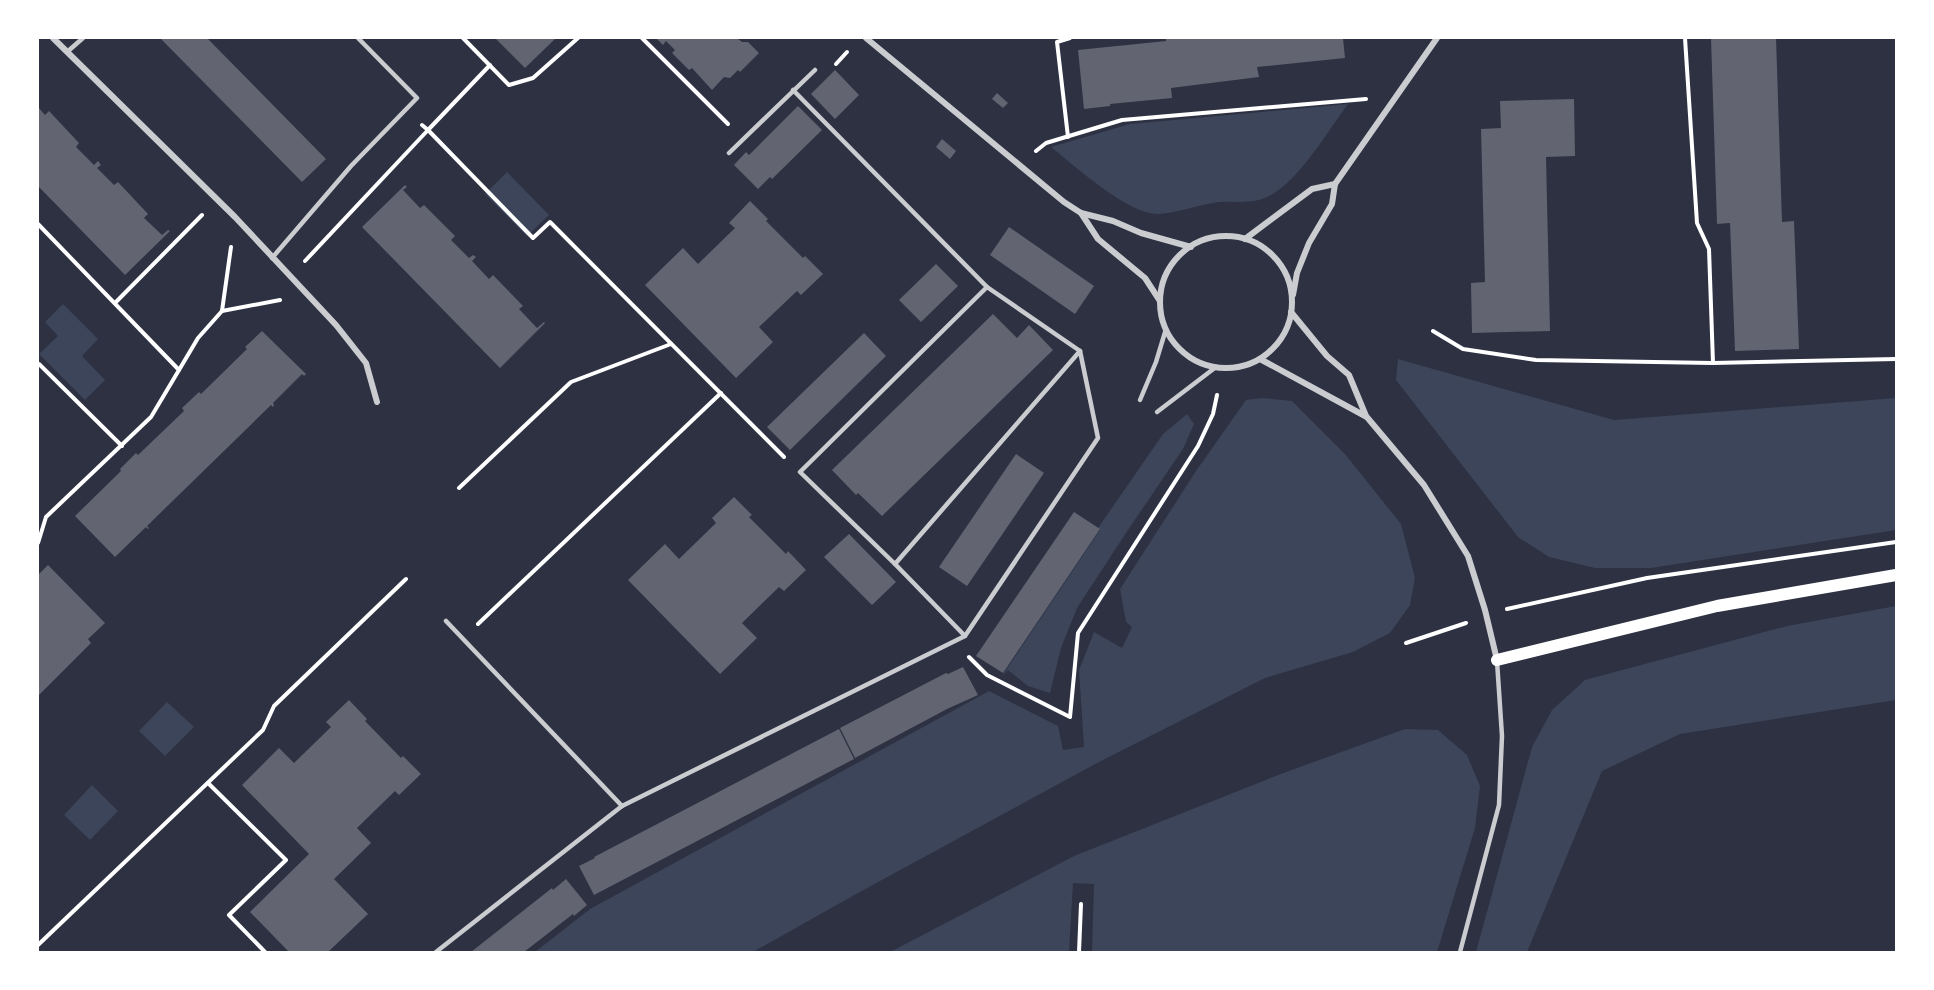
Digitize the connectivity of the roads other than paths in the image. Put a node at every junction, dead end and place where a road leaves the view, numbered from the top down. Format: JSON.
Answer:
{"nodes":[{"id":1,"x":53,"y":38,"type":"edge"},
{"id":2,"x":82,"y":38,"type":"edge"},
{"id":3,"x":358,"y":38,"type":"edge"},
{"id":4,"x":866,"y":38,"type":"edge"},
{"id":5,"x":1437,"y":38,"type":"edge"},
{"id":6,"x":68,"y":52,"type":"junction"},
{"id":7,"x":815,"y":70,"type":"road end"},
{"id":8,"x":794,"y":90,"type":"junction"},
{"id":9,"x":729,"y":153,"type":"dead end"},
{"id":10,"x":1335,"y":184,"type":"junction"},
{"id":11,"x":1081,"y":213,"type":"junction"},
{"id":12,"x":1245,"y":239,"type":"junction"},
{"id":13,"x":1191,"y":247,"type":"junction"},
{"id":14,"x":272,"y":258,"type":"junction"},
{"id":15,"x":987,"y":287,"type":"junction"},
{"id":16,"x":1292,"y":300,"type":"junction"},
{"id":17,"x":1160,"y":301,"type":"junction"},
{"id":18,"x":1292,"y":312,"type":"junction"},
{"id":19,"x":1166,"y":329,"type":"junction"},
{"id":20,"x":1080,"y":351,"type":"junction"},
{"id":21,"x":1260,"y":359,"type":"junction"},
{"id":22,"x":1219,"y":368,"type":"junction"},
{"id":23,"x":1140,"y":400,"type":"dead end"},
{"id":24,"x":378,"y":402,"type":"dead end"},
{"id":25,"x":1157,"y":412,"type":"dead end"},
{"id":26,"x":1366,"y":416,"type":"junction"},
{"id":27,"x":895,"y":564,"type":"junction"},
{"id":28,"x":1896,"y":575,"type":"edge"},
{"id":29,"x":446,"y":621,"type":"dead end"},
{"id":30,"x":965,"y":636,"type":"junction"},
{"id":31,"x":1497,"y":660,"type":"junction"},
{"id":32,"x":622,"y":806,"type":"junction"},
{"id":33,"x":436,"y":952,"type":"edge"},
{"id":34,"x":1460,"y":952,"type":"edge"}],
"edges":[{"from":1,"to":6,"type":"street"},
{"from":2,"to":6,"type":"lane"},
{"from":3,"to":14,"type":"lane"},
{"from":4,"to":11,"type":"street"},
{"from":5,"to":10,"type":"street"},
{"from":6,"to":14,"type":"street"},
{"from":7,"to":8,"type":"lane"},
{"from":8,"to":9,"type":"lane"},
{"from":8,"to":15,"type":"lane"},
{"from":10,"to":12,"type":"street"},
{"from":10,"to":16,"type":"street"},
{"from":11,"to":13,"type":"street"},
{"from":11,"to":17,"type":"street"},
{"from":12,"to":13,"type":"street"},
{"from":12,"to":16,"type":"street"},
{"from":13,"to":17,"type":"street"},
{"from":14,"to":24,"type":"street"},
{"from":15,"to":20,"type":"lane"},
{"from":15,"to":27,"type":"lane"},
{"from":16,"to":18,"type":"street"},
{"from":17,"to":19,"type":"street"},
{"from":18,"to":21,"type":"street"},
{"from":18,"to":26,"type":"street"},
{"from":19,"to":22,"type":"street"},
{"from":19,"to":23,"type":"lane"},
{"from":20,"to":27,"type":"lane"},
{"from":20,"to":30,"type":"lane"},
{"from":21,"to":22,"type":"street"},
{"from":21,"to":26,"type":"street"},
{"from":22,"to":25,"type":"lane"},
{"from":26,"to":31,"type":"street"},
{"from":27,"to":30,"type":"lane"},
{"from":28,"to":31,"type":"main road"},
{"from":29,"to":32,"type":"lane"},
{"from":30,"to":32,"type":"lane"},
{"from":31,"to":34,"type":"lane"},
{"from":32,"to":33,"type":"lane"}]}
